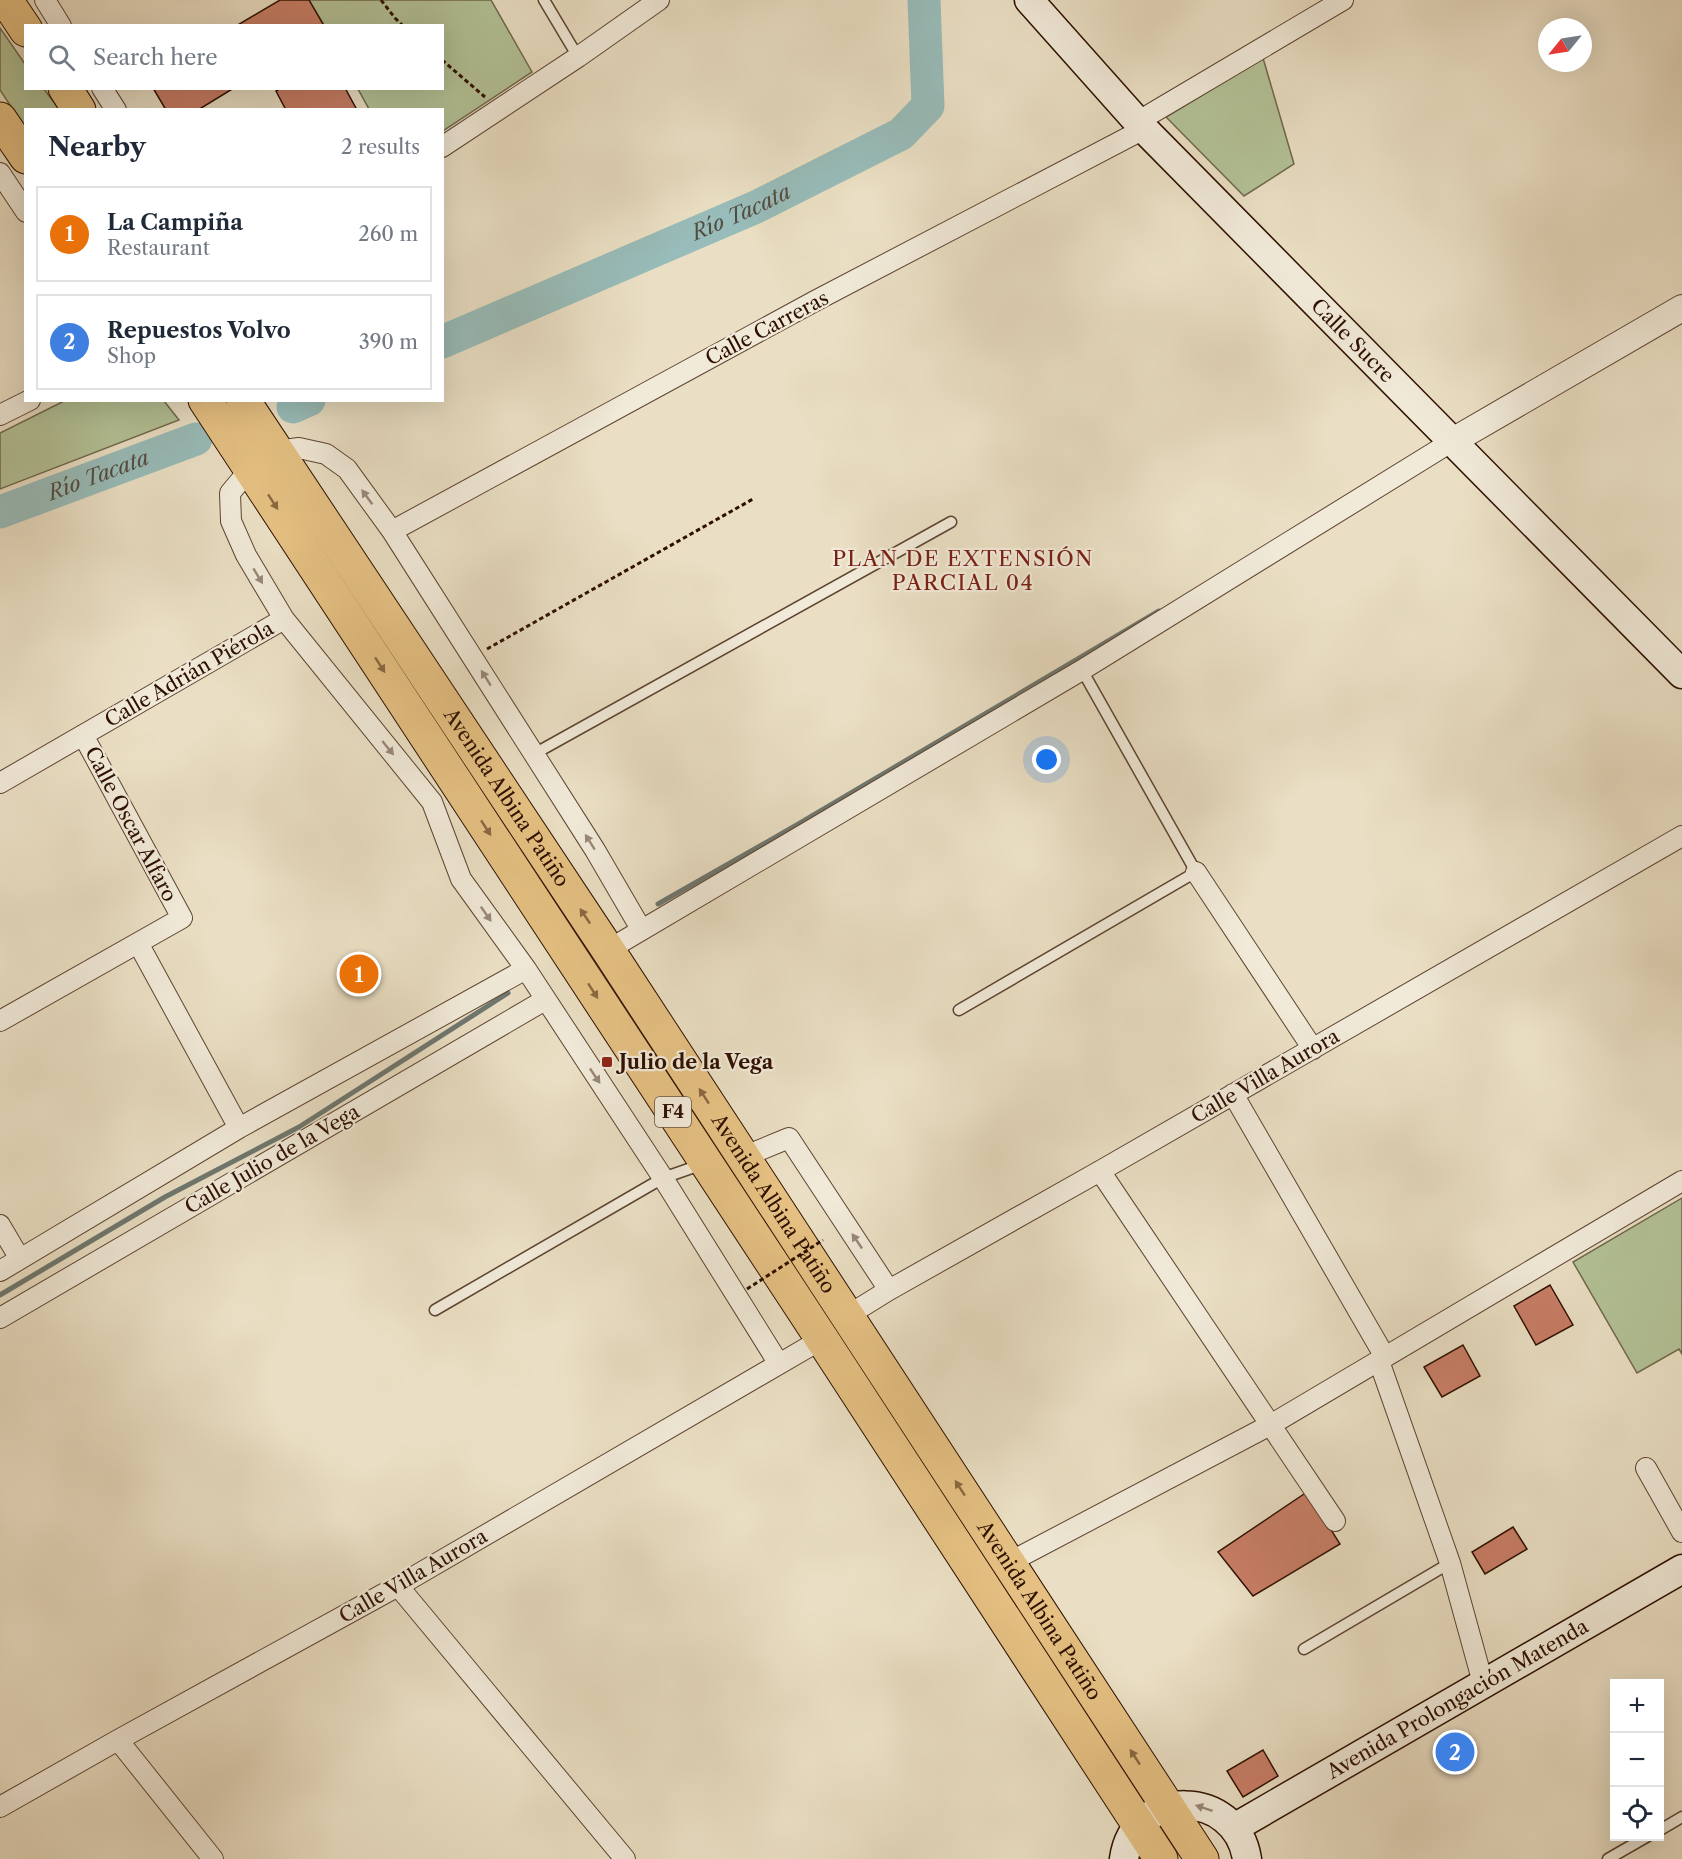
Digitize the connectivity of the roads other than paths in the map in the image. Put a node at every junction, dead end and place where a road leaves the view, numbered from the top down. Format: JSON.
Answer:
{"nodes":[{"id":1,"x":6,"y":0,"type":"edge"},
{"id":2,"x":45,"y":0,"type":"edge"},
{"id":3,"x":544,"y":0,"type":"edge"},
{"id":4,"x":659,"y":0,"type":"edge"},
{"id":5,"x":1029,"y":0,"type":"edge"},
{"id":6,"x":1343,"y":0,"type":"edge"},
{"id":7,"x":60,"y":24,"type":"edge"},
{"id":8,"x":24,"y":27,"type":"edge"},
{"id":9,"x":578,"y":57,"type":"junction"},
{"id":10,"x":66,"y":90,"type":"edge"},
{"id":11,"x":103,"y":90,"type":"edge"},
{"id":12,"x":78,"y":108,"type":"edge"},
{"id":13,"x":115,"y":108,"type":"edge"},
{"id":14,"x":0,"y":119,"type":"edge"},
{"id":15,"x":1141,"y":126,"type":"junction"},
{"id":16,"x":444,"y":146,"type":"edge"},
{"id":17,"x":24,"y":154,"type":"edge"},
{"id":18,"x":0,"y":173,"type":"edge"},
{"id":19,"x":24,"y":209,"type":"edge"},
{"id":20,"x":1682,"y":308,"type":"edge"},
{"id":21,"x":26,"y":402,"type":"edge"},
{"id":22,"x":207,"y":402,"type":"edge"},
{"id":23,"x":244,"y":402,"type":"edge"},
{"id":24,"x":0,"y":415,"type":"edge"},
{"id":25,"x":1451,"y":442,"type":"junction"},
{"id":26,"x":264,"y":460,"type":"junction"},
{"id":27,"x":951,"y":522,"type":"dead end"},
{"id":28,"x":392,"y":531,"type":"junction"},
{"id":29,"x":284,"y":619,"type":"junction"},
{"id":30,"x":1082,"y":670,"type":"junction"},
{"id":31,"x":1682,"y":674,"type":"edge"},
{"id":32,"x":83,"y":735,"type":"junction"},
{"id":33,"x":534,"y":754,"type":"junction"},
{"id":34,"x":0,"y":783,"type":"edge"},
{"id":35,"x":1682,"y":836,"type":"edge"},
{"id":36,"x":1196,"y":872,"type":"junction"},
{"id":37,"x":641,"y":929,"type":"junction"},
{"id":38,"x":138,"y":943,"type":"junction"},
{"id":39,"x":608,"y":950,"type":"junction"},
{"id":40,"x":526,"y":969,"type":"junction"},
{"id":41,"x":545,"y":1000,"type":"junction"},
{"id":42,"x":958,"y":1010,"type":"dead end"},
{"id":43,"x":0,"y":1021,"type":"edge"},
{"id":44,"x":1313,"y":1049,"type":"junction"},
{"id":45,"x":1233,"y":1094,"type":"junction"},
{"id":46,"x":239,"y":1128,"type":"junction"},
{"id":47,"x":744,"y":1157,"type":"junction"},
{"id":48,"x":706,"y":1162,"type":"junction"},
{"id":49,"x":1101,"y":1171,"type":"junction"},
{"id":50,"x":663,"y":1178,"type":"junction"},
{"id":51,"x":1682,"y":1180,"type":"edge"},
{"id":52,"x":0,"y":1225,"type":"edge"},
{"id":53,"x":20,"y":1259,"type":"junction"},
{"id":54,"x":0,"y":1271,"type":"edge"},
{"id":55,"x":889,"y":1290,"type":"junction"},
{"id":56,"x":435,"y":1310,"type":"dead end"},
{"id":57,"x":847,"y":1316,"type":"junction"},
{"id":58,"x":0,"y":1318,"type":"edge"},
{"id":59,"x":822,"y":1339,"type":"junction"},
{"id":60,"x":1382,"y":1359,"type":"junction"},
{"id":61,"x":779,"y":1364,"type":"junction"},
{"id":62,"x":1272,"y":1424,"type":"junction"},
{"id":63,"x":1646,"y":1468,"type":"dead end"},
{"id":64,"x":1335,"y":1521,"type":"dead end"},
{"id":65,"x":1682,"y":1532,"type":"edge"},
{"id":66,"x":1008,"y":1563,"type":"junction"},
{"id":67,"x":1450,"y":1563,"type":"junction"},
{"id":68,"x":1682,"y":1569,"type":"edge"},
{"id":69,"x":398,"y":1586,"type":"junction"},
{"id":70,"x":1682,"y":1589,"type":"edge"},
{"id":71,"x":1304,"y":1649,"type":"dead end"},
{"id":72,"x":1483,"y":1683,"type":"junction"},
{"id":73,"x":118,"y":1740,"type":"junction"},
{"id":74,"x":1167,"y":1806,"type":"junction"},
{"id":75,"x":0,"y":1807,"type":"edge"},
{"id":76,"x":1682,"y":1817,"type":"edge"},
{"id":77,"x":1139,"y":1825,"type":"junction"},
{"id":78,"x":1664,"y":1827,"type":"edge"},
{"id":79,"x":1639,"y":1841,"type":"edge"},
{"id":80,"x":1242,"y":1844,"type":"edge"},
{"id":81,"x":213,"y":1859,"type":"edge"},
{"id":82,"x":625,"y":1859,"type":"edge"},
{"id":83,"x":1124,"y":1859,"type":"edge"},
{"id":84,"x":1161,"y":1859,"type":"edge"},
{"id":85,"x":1202,"y":1859,"type":"edge"},
{"id":86,"x":1608,"y":1859,"type":"edge"}],
"edges":[{"from":1,"to":8,"type":"highway"},
{"from":2,"to":7,"type":"street"},
{"from":3,"to":9,"type":"lane"},
{"from":4,"to":9,"type":"street"},
{"from":5,"to":15,"type":"main road","name":"Calle Sucre"},
{"from":6,"to":15,"type":"street","name":"Calle Carreras"},
{"from":9,"to":16,"type":"street"},
{"from":10,"to":12,"type":"highway"},
{"from":11,"to":13,"type":"street"},
{"from":14,"to":17,"type":"highway"},
{"from":15,"to":25,"type":"main road","name":"Calle Sucre"},
{"from":15,"to":28,"type":"street","name":"Calle Carreras"},
{"from":18,"to":19,"type":"street"},
{"from":20,"to":25,"type":"street"},
{"from":21,"to":24,"type":"street"},
{"from":22,"to":26,"type":"highway","name":"Avenida Albina Patiño","number":"F4"},
{"from":23,"to":26,"type":"highway","name":"Avenida Albina Patiño","number":"F4"},
{"from":25,"to":30,"type":"street"},
{"from":25,"to":31,"type":"main road","name":"Calle Sucre"},
{"from":28,"to":26,"type":"street","one_way":true},
{"from":26,"to":29,"type":"street","one_way":true},
{"from":39,"to":26,"type":"highway","name":"Avenida Albina Patiño","number":"F4","one_way":true},
{"from":26,"to":48,"type":"highway","name":"Avenida Albina Patiño","number":"F4","one_way":true},
{"from":27,"to":33,"type":"lane"},
{"from":33,"to":28,"type":"street","one_way":true},
{"from":29,"to":32,"type":"street","name":"Calle Adrián Piérola"},
{"from":29,"to":40,"type":"street","one_way":true},
{"from":30,"to":36,"type":"lane"},
{"from":30,"to":37,"type":"street"},
{"from":32,"to":34,"type":"street","name":"Calle Adrián Piérola"},
{"from":32,"to":38,"type":"street","name":"Calle Oscar Alfaro"},
{"from":37,"to":33,"type":"street","one_way":true},
{"from":35,"to":44,"type":"street","name":"Calle Villa Aurora"},
{"from":36,"to":42,"type":"lane"},
{"from":36,"to":44,"type":"street"},
{"from":37,"to":39,"type":"street"},
{"from":38,"to":43,"type":"street","name":"Calle Oscar Alfaro"},
{"from":38,"to":46,"type":"street"},
{"from":47,"to":39,"type":"highway","name":"Avenida Albina Patiño","number":"F4","one_way":true},
{"from":40,"to":41,"type":"street"},
{"from":40,"to":46,"type":"street","name":"Calle Julio de la Vega"},
{"from":41,"to":50,"type":"street","one_way":true},
{"from":41,"to":58,"type":"street","name":"Calle Julio de la Vega"},
{"from":44,"to":45,"type":"street","name":"Calle Villa Aurora"},
{"from":45,"to":49,"type":"street","name":"Calle Villa Aurora"},
{"from":45,"to":60,"type":"street"},
{"from":46,"to":53,"type":"street","name":"Calle Julio de la Vega"},
{"from":55,"to":47,"type":"street","one_way":true},
{"from":47,"to":57,"type":"highway","name":"Avenida Albina Patiño","number":"F4"},
{"from":48,"to":50,"type":"lane"},
{"from":48,"to":59,"type":"highway","name":"Avenida Albina Patiño","number":"F4"},
{"from":49,"to":55,"type":"street","name":"Calle Villa Aurora"},
{"from":49,"to":62,"type":"street"},
{"from":50,"to":56,"type":"lane"},
{"from":50,"to":61,"type":"street"},
{"from":51,"to":60,"type":"street"},
{"from":52,"to":53,"type":"street"},
{"from":53,"to":54,"type":"street","name":"Calle Julio de la Vega"},
{"from":55,"to":57,"type":"street","name":"Calle Villa Aurora"},
{"from":66,"to":57,"type":"highway","name":"Avenida Albina Patiño","number":"F4","one_way":true},
{"from":59,"to":61,"type":"street","name":"Calle Villa Aurora"},
{"from":59,"to":77,"type":"highway","name":"Avenida Albina Patiño","number":"F4"},
{"from":60,"to":62,"type":"street"},
{"from":60,"to":67,"type":"street"},
{"from":61,"to":69,"type":"street","name":"Calle Villa Aurora"},
{"from":62,"to":64,"type":"street"},
{"from":62,"to":66,"type":"street"},
{"from":63,"to":65,"type":"street"},
{"from":74,"to":66,"type":"highway","name":"Avenida Albina Patiño","number":"F4","one_way":true},
{"from":67,"to":71,"type":"lane"},
{"from":67,"to":72,"type":"street"},
{"from":68,"to":72,"type":"main road","name":"Avenida Prolongación Matenda"},
{"from":69,"to":73,"type":"street","name":"Calle Villa Aurora"},
{"from":69,"to":82,"type":"street"},
{"from":70,"to":80,"type":"main road","name":"Avenida Prolongación Matenda"},
{"from":72,"to":80,"type":"main road","name":"Avenida Prolongación Matenda"},
{"from":73,"to":75,"type":"street","name":"Calle Villa Aurora"},
{"from":73,"to":81,"type":"street"},
{"from":74,"to":77,"type":"main road"},
{"from":80,"to":74,"type":"main road","one_way":true},
{"from":74,"to":85,"type":"highway","name":"Avenida Albina Patiño","number":"F4"},
{"from":76,"to":78,"type":"lane"},
{"from":77,"to":83,"type":"main road"},
{"from":77,"to":84,"type":"highway","name":"Avenida Albina Patiño","number":"F4"},
{"from":79,"to":86,"type":"lane"}]}
